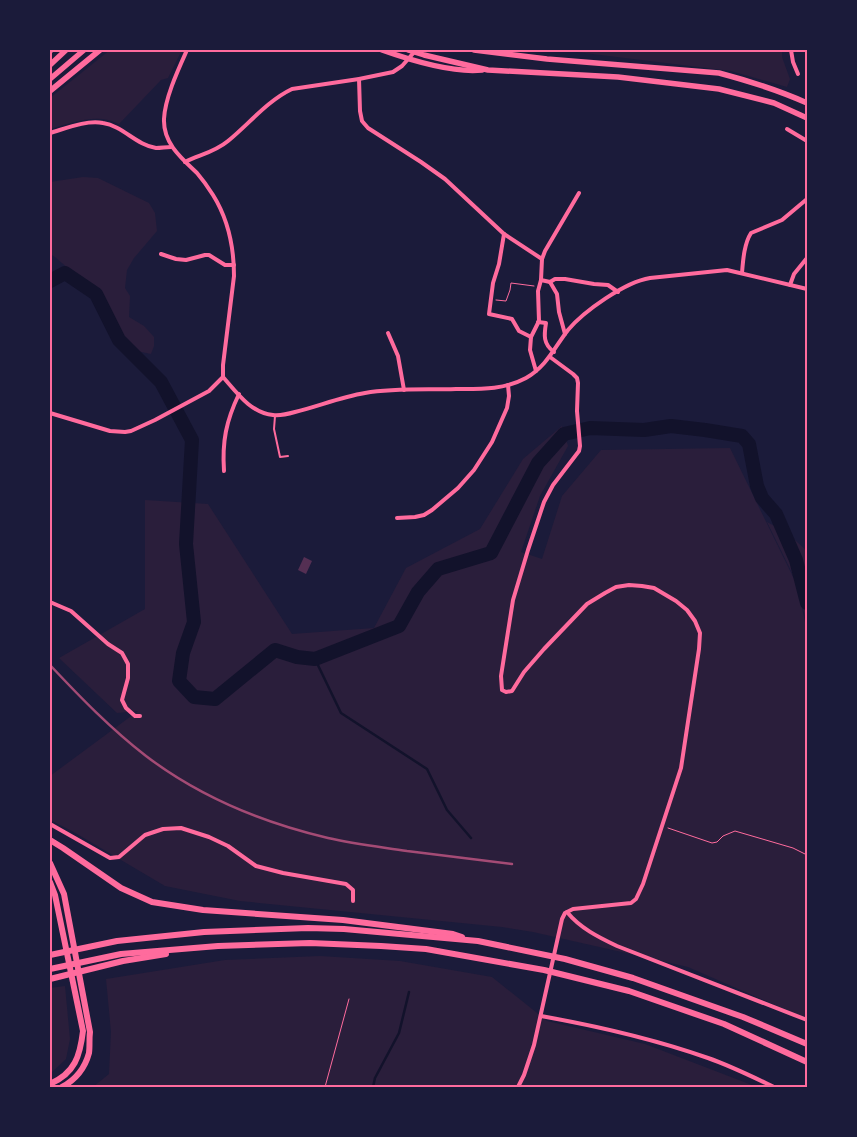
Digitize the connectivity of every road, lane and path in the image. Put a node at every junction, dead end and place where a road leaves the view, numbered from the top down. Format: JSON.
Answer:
{"nodes":[{"id":1,"x":66,"y":50,"type":"edge"},
{"id":2,"x":84,"y":50,"type":"edge"},
{"id":3,"x":100,"y":50,"type":"edge"},
{"id":4,"x":187,"y":50,"type":"edge"},
{"id":5,"x":382,"y":50,"type":"edge"},
{"id":6,"x":408,"y":50,"type":"edge"},
{"id":7,"x":416,"y":50,"type":"edge"},
{"id":8,"x":474,"y":50,"type":"edge"},
{"id":9,"x":488,"y":50,"type":"edge"},
{"id":10,"x":791,"y":50,"type":"edge"},
{"id":11,"x":502,"y":53,"type":"junction"},
{"id":12,"x":50,"y":65,"type":"edge"},
{"id":13,"x":488,"y":70,"type":"junction"},
{"id":14,"x":798,"y":74,"type":"dead end"},
{"id":15,"x":50,"y":79,"type":"edge"},
{"id":16,"x":359,"y":79,"type":"junction"},
{"id":17,"x":50,"y":91,"type":"edge"},
{"id":18,"x":807,"y":103,"type":"edge"},
{"id":19,"x":807,"y":118,"type":"edge"},
{"id":20,"x":787,"y":129,"type":"dead end"},
{"id":21,"x":50,"y":133,"type":"edge"},
{"id":22,"x":807,"y":141,"type":"edge"},
{"id":23,"x":171,"y":147,"type":"junction"},
{"id":24,"x":185,"y":162,"type":"junction"},
{"id":25,"x":579,"y":193,"type":"dead end"},
{"id":26,"x":807,"y":200,"type":"edge"},
{"id":27,"x":504,"y":234,"type":"junction"},
{"id":28,"x":161,"y":254,"type":"dead end"},
{"id":29,"x":807,"y":258,"type":"edge"},
{"id":30,"x":542,"y":259,"type":"junction"},
{"id":31,"x":234,"y":266,"type":"junction"},
{"id":32,"x":742,"y":273,"type":"junction"},
{"id":33,"x":541,"y":280,"type":"junction"},
{"id":34,"x":550,"y":282,"type":"junction"},
{"id":35,"x":790,"y":285,"type":"junction"},
{"id":36,"x":533,"y":286,"type":"dead end"},
{"id":37,"x":807,"y":289,"type":"edge"},
{"id":38,"x":618,"y":292,"type":"junction"},
{"id":39,"x":491,"y":299,"type":"junction"},
{"id":40,"x":538,"y":322,"type":"junction"},
{"id":41,"x":388,"y":333,"type":"dead end"},
{"id":42,"x":565,"y":334,"type":"junction"},
{"id":43,"x":531,"y":336,"type":"junction"},
{"id":44,"x":554,"y":352,"type":"junction"},
{"id":45,"x":550,"y":357,"type":"junction"},
{"id":46,"x":536,"y":371,"type":"junction"},
{"id":47,"x":223,"y":377,"type":"junction"},
{"id":48,"x":508,"y":385,"type":"junction"},
{"id":49,"x":404,"y":390,"type":"junction"},
{"id":50,"x":238,"y":394,"type":"junction"},
{"id":51,"x":50,"y":413,"type":"edge"},
{"id":52,"x":275,"y":416,"type":"junction"},
{"id":53,"x":288,"y":456,"type":"dead end"},
{"id":54,"x":224,"y":471,"type":"dead end"},
{"id":55,"x":397,"y":518,"type":"dead end"},
{"id":56,"x":50,"y":602,"type":"edge"},
{"id":57,"x":140,"y":716,"type":"dead end"},
{"id":58,"x":50,"y":824,"type":"edge"},
{"id":59,"x":662,"y":826,"type":"junction"},
{"id":60,"x":50,"y":840,"type":"edge"},
{"id":61,"x":807,"y":855,"type":"edge"},
{"id":62,"x":50,"y":863,"type":"edge"},
{"id":63,"x":50,"y":882,"type":"edge"},
{"id":64,"x":353,"y":901,"type":"dead end"},
{"id":65,"x":567,"y":912,"type":"junction"},
{"id":66,"x":478,"y":941,"type":"junction"},
{"id":67,"x":50,"y":955,"type":"edge"},
{"id":68,"x":122,"y":958,"type":"junction"},
{"id":69,"x":50,"y":969,"type":"edge"},
{"id":70,"x":50,"y":979,"type":"edge"},
{"id":71,"x":349,"y":999,"type":"dead end"},
{"id":72,"x":541,"y":1016,"type":"junction"},
{"id":73,"x":807,"y":1020,"type":"edge"},
{"id":74,"x":807,"y":1044,"type":"edge"},
{"id":75,"x":807,"y":1062,"type":"edge"},
{"id":76,"x":50,"y":1084,"type":"edge"},
{"id":77,"x":62,"y":1087,"type":"edge"},
{"id":78,"x":325,"y":1087,"type":"edge"},
{"id":79,"x":518,"y":1087,"type":"edge"},
{"id":80,"x":774,"y":1087,"type":"edge"}],
"edges":[{"from":1,"to":12,"type":"highway"},
{"from":2,"to":15,"type":"highway"},
{"from":3,"to":17,"type":"highway"},
{"from":4,"to":23,"type":"street"},
{"from":5,"to":13,"type":"highway"},
{"from":6,"to":13,"type":"highway"},
{"from":7,"to":16,"type":"street"},
{"from":8,"to":11,"type":"highway"},
{"from":9,"to":11,"type":"highway"},
{"from":10,"to":14,"type":"street"},
{"from":11,"to":18,"type":"highway"},
{"from":13,"to":19,"type":"highway"},
{"from":16,"to":24,"type":"street"},
{"from":16,"to":27,"type":"street"},
{"from":20,"to":22,"type":"street"},
{"from":21,"to":23,"type":"street"},
{"from":23,"to":24,"type":"street"},
{"from":24,"to":31,"type":"street"},
{"from":25,"to":30,"type":"street"},
{"from":26,"to":32,"type":"street"},
{"from":27,"to":30,"type":"street"},
{"from":27,"to":39,"type":"street"},
{"from":28,"to":31,"type":"street"},
{"from":29,"to":35,"type":"street"},
{"from":30,"to":33,"type":"street"},
{"from":31,"to":47,"type":"street"},
{"from":32,"to":35,"type":"street"},
{"from":32,"to":38,"type":"street"},
{"from":33,"to":34,"type":"street"},
{"from":33,"to":40,"type":"street"},
{"from":34,"to":38,"type":"street"},
{"from":34,"to":42,"type":"street"},
{"from":35,"to":37,"type":"street"},
{"from":36,"to":39,"type":"path"},
{"from":38,"to":42,"type":"street"},
{"from":39,"to":43,"type":"street"},
{"from":40,"to":43,"type":"street"},
{"from":40,"to":44,"type":"street"},
{"from":41,"to":49,"type":"street"},
{"from":42,"to":44,"type":"street"},
{"from":43,"to":46,"type":"street"},
{"from":44,"to":45,"type":"street"},
{"from":45,"to":46,"type":"street"},
{"from":45,"to":59,"type":"street"},
{"from":46,"to":48,"type":"street"},
{"from":47,"to":50,"type":"street"},
{"from":47,"to":51,"type":"street"},
{"from":48,"to":49,"type":"street"},
{"from":48,"to":55,"type":"street"},
{"from":49,"to":52,"type":"street"},
{"from":50,"to":52,"type":"street"},
{"from":50,"to":54,"type":"street"},
{"from":52,"to":53,"type":"lane"},
{"from":56,"to":57,"type":"street"},
{"from":58,"to":64,"type":"street"},
{"from":59,"to":61,"type":"path"},
{"from":59,"to":65,"type":"street"},
{"from":60,"to":66,"type":"highway"},
{"from":62,"to":77,"type":"highway"},
{"from":63,"to":76,"type":"highway"},
{"from":65,"to":72,"type":"street"},
{"from":65,"to":73,"type":"street"},
{"from":66,"to":67,"type":"highway"},
{"from":66,"to":74,"type":"highway"},
{"from":68,"to":69,"type":"highway"},
{"from":68,"to":70,"type":"highway"},
{"from":68,"to":75,"type":"highway"},
{"from":71,"to":78,"type":"path"},
{"from":72,"to":79,"type":"street"},
{"from":72,"to":80,"type":"street"}]}
